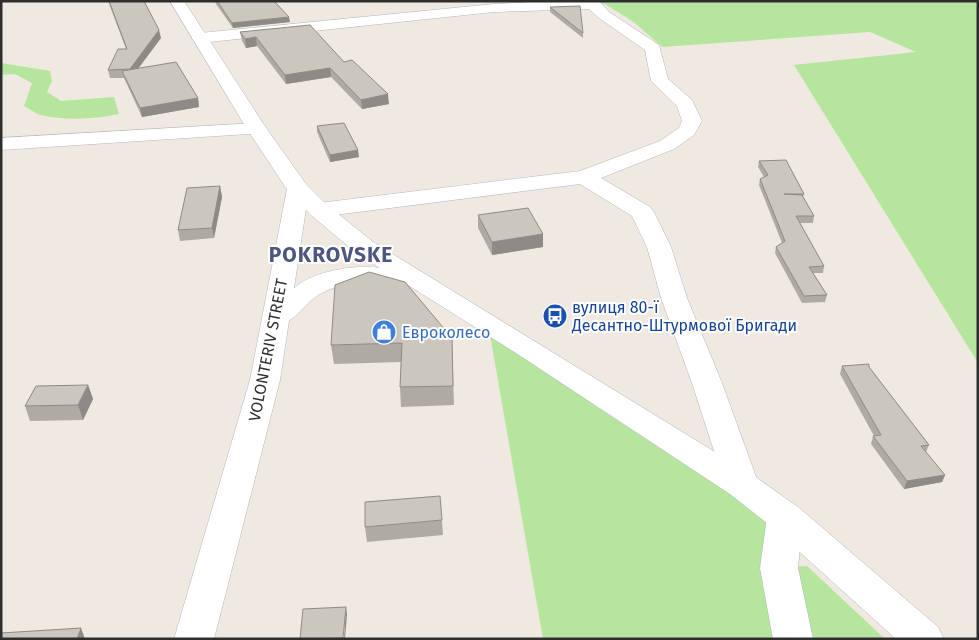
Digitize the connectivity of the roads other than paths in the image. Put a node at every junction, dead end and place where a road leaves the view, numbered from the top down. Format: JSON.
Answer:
{"nodes":[{"id":1,"x":177,"y":1,"type":"edge"},
{"id":2,"x":200,"y":38,"type":"junction"},
{"id":3,"x":257,"y":129,"type":"junction"},
{"id":4,"x":1,"y":144,"type":"edge"},
{"id":5,"x":584,"y":177,"type":"junction"},
{"id":6,"x":308,"y":200,"type":"junction"},
{"id":7,"x":430,"y":286,"type":"junction"},
{"id":8,"x":277,"y":317,"type":"junction"},
{"id":9,"x":742,"y":485,"type":"junction"},
{"id":10,"x":785,"y":517,"type":"junction"},
{"id":11,"x":194,"y":639,"type":"edge"},
{"id":12,"x":793,"y":639,"type":"edge"},
{"id":13,"x":924,"y":639,"type":"edge"}],
"edges":[{"from":1,"to":2,"type":"street"},
{"from":2,"to":3,"type":"street"},
{"from":2,"to":5,"type":"street"},
{"from":3,"to":4,"type":"street"},
{"from":3,"to":6,"type":"street"},
{"from":5,"to":6,"type":"street"},
{"from":5,"to":9,"type":"street"},
{"from":6,"to":7,"type":"street"},
{"from":6,"to":8,"type":"street","name":"VOLONTERIV STREET"},
{"from":7,"to":8,"type":"street"},
{"from":7,"to":9,"type":"street"},
{"from":8,"to":11,"type":"street","name":"VOLONTERIV STREET"},
{"from":9,"to":10,"type":"street"},
{"from":10,"to":12,"type":"street"},
{"from":10,"to":13,"type":"street"}]}
